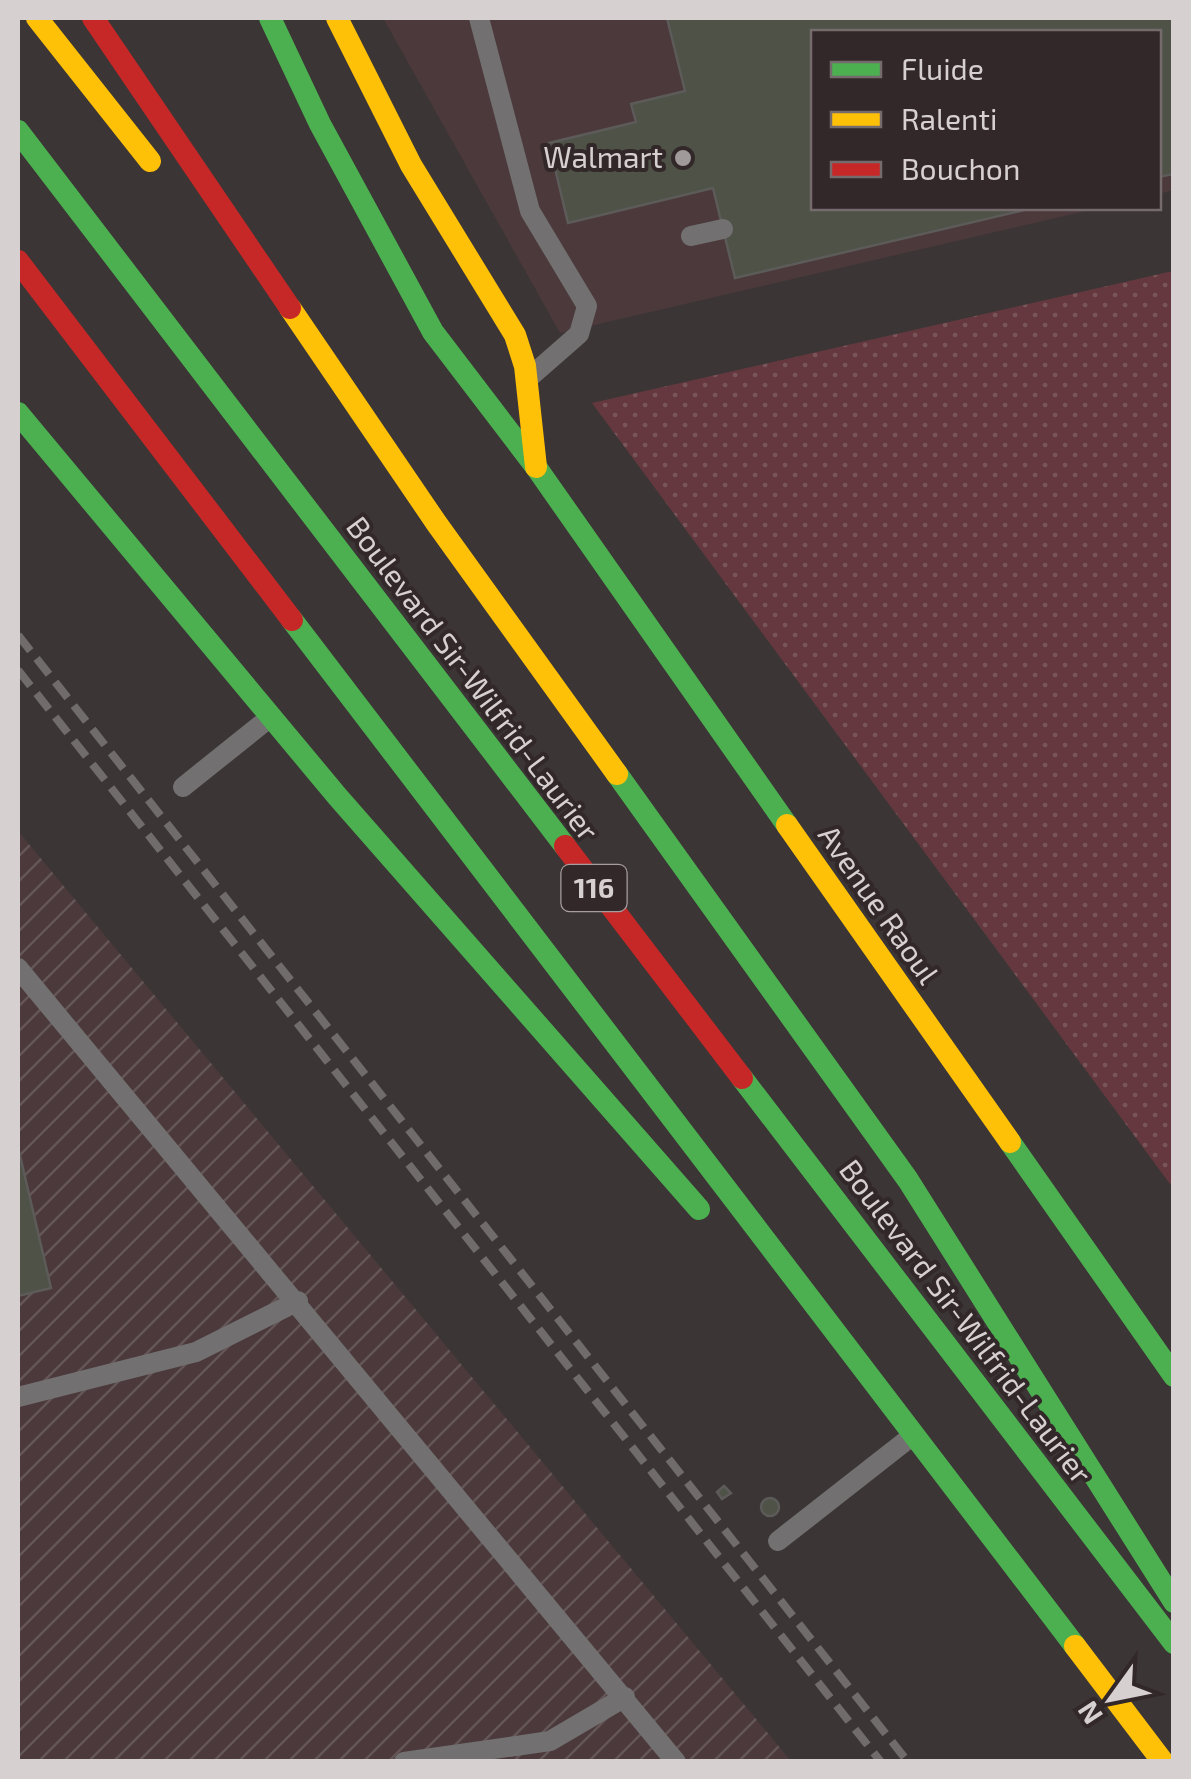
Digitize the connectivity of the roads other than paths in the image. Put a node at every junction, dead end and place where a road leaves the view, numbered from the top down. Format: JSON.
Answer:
{"nodes":[{"id":1,"x":38,"y":18,"type":"edge"},
{"id":2,"x":93,"y":18,"type":"edge"},
{"id":3,"x":270,"y":18,"type":"edge"},
{"id":4,"x":338,"y":18,"type":"edge"},
{"id":5,"x":479,"y":18,"type":"edge"},
{"id":6,"x":18,"y":131,"type":"edge"},
{"id":7,"x":171,"y":186,"type":"dead end"},
{"id":8,"x":724,"y":229,"type":"dead end"},
{"id":9,"x":690,"y":236,"type":"dead end"},
{"id":10,"x":18,"y":261,"type":"edge"},
{"id":11,"x":231,"y":263,"type":"dead end"},
{"id":12,"x":526,"y":380,"type":"junction"},
{"id":13,"x":491,"y":409,"type":"junction"},
{"id":14,"x":18,"y":413,"type":"edge"},
{"id":15,"x":536,"y":467,"type":"junction"},
{"id":16,"x":437,"y":524,"type":"junction"},
{"id":17,"x":270,"y":717,"type":"junction"},
{"id":18,"x":183,"y":787,"type":"dead end"},
{"id":19,"x":18,"y":968,"type":"edge"},
{"id":20,"x":719,"y":1232,"type":"dead end"},
{"id":21,"x":298,"y":1301,"type":"junction"},
{"id":22,"x":798,"y":1322,"type":"dead end"},
{"id":23,"x":1174,"y":1376,"type":"edge"},
{"id":24,"x":18,"y":1397,"type":"edge"},
{"id":25,"x":908,"y":1438,"type":"junction"},
{"id":26,"x":778,"y":1541,"type":"dead end"},
{"id":27,"x":1174,"y":1602,"type":"edge"},
{"id":28,"x":1174,"y":1643,"type":"edge"},
{"id":29,"x":625,"y":1697,"type":"junction"},
{"id":30,"x":404,"y":1762,"type":"edge"},
{"id":31,"x":676,"y":1762,"type":"edge"},
{"id":32,"x":1163,"y":1762,"type":"edge"}],
"edges":[{"from":1,"to":7,"type":"main road"},
{"from":2,"to":16,"type":"main road"},
{"from":3,"to":13,"type":"main road","name":"Avenue Raoul"},
{"from":4,"to":12,"type":"main road"},
{"from":5,"to":12,"type":"lane"},
{"from":6,"to":28,"type":"main road","name":"Boulevard Sir-Wilfrid-Laurier","number":"116"},
{"from":8,"to":9,"type":"lane"},
{"from":10,"to":25,"type":"main road","number":"116"},
{"from":11,"to":16,"type":"main road"},
{"from":12,"to":13,"type":"lane"},
{"from":12,"to":15,"type":"main road"},
{"from":13,"to":15,"type":"main road","name":"Avenue Raoul"},
{"from":14,"to":17,"type":"main road"},
{"from":15,"to":23,"type":"main road","name":"Avenue Raoul"},
{"from":16,"to":27,"type":"main road"},
{"from":17,"to":18,"type":"lane"},
{"from":17,"to":20,"type":"main road"},
{"from":19,"to":21,"type":"lane"},
{"from":21,"to":24,"type":"lane"},
{"from":21,"to":29,"type":"lane"},
{"from":22,"to":25,"type":"main road"},
{"from":25,"to":26,"type":"lane"},
{"from":25,"to":32,"type":"main road","number":"116"},
{"from":29,"to":30,"type":"lane"},
{"from":29,"to":31,"type":"lane"}]}
